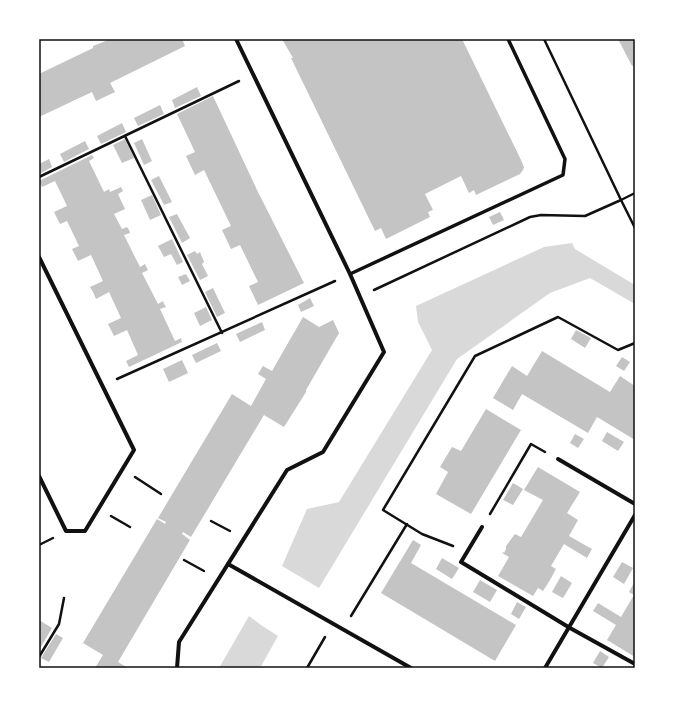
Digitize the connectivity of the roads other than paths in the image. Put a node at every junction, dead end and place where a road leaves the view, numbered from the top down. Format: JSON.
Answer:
{"nodes":[{"id":1,"x":236,"y":39,"type":"edge"},
{"id":2,"x":508,"y":39,"type":"edge"},
{"id":3,"x":39,"y":257,"type":"edge"},
{"id":4,"x":350,"y":274,"type":"junction"},
{"id":5,"x":558,"y":459,"type":"road end"},
{"id":6,"x":39,"y":476,"type":"edge"},
{"id":7,"x":635,"y":504,"type":"edge"},
{"id":8,"x":635,"y":515,"type":"edge"},
{"id":9,"x":482,"y":526,"type":"road end"},
{"id":10,"x":228,"y":564,"type":"junction"},
{"id":11,"x":570,"y":628,"type":"junction"},
{"id":12,"x":635,"y":664,"type":"edge"},
{"id":13,"x":177,"y":668,"type":"edge"},
{"id":14,"x":411,"y":668,"type":"edge"},
{"id":15,"x":545,"y":668,"type":"edge"}],
"edges":[{"from":1,"to":4,"type":"street"},
{"from":2,"to":4,"type":"street"},
{"from":3,"to":6,"type":"street"},
{"from":4,"to":10,"type":"street"},
{"from":5,"to":7,"type":"street"},
{"from":8,"to":11,"type":"street"},
{"from":9,"to":11,"type":"street"},
{"from":10,"to":13,"type":"street"},
{"from":10,"to":14,"type":"street"},
{"from":11,"to":12,"type":"street"},
{"from":11,"to":15,"type":"street"}]}
